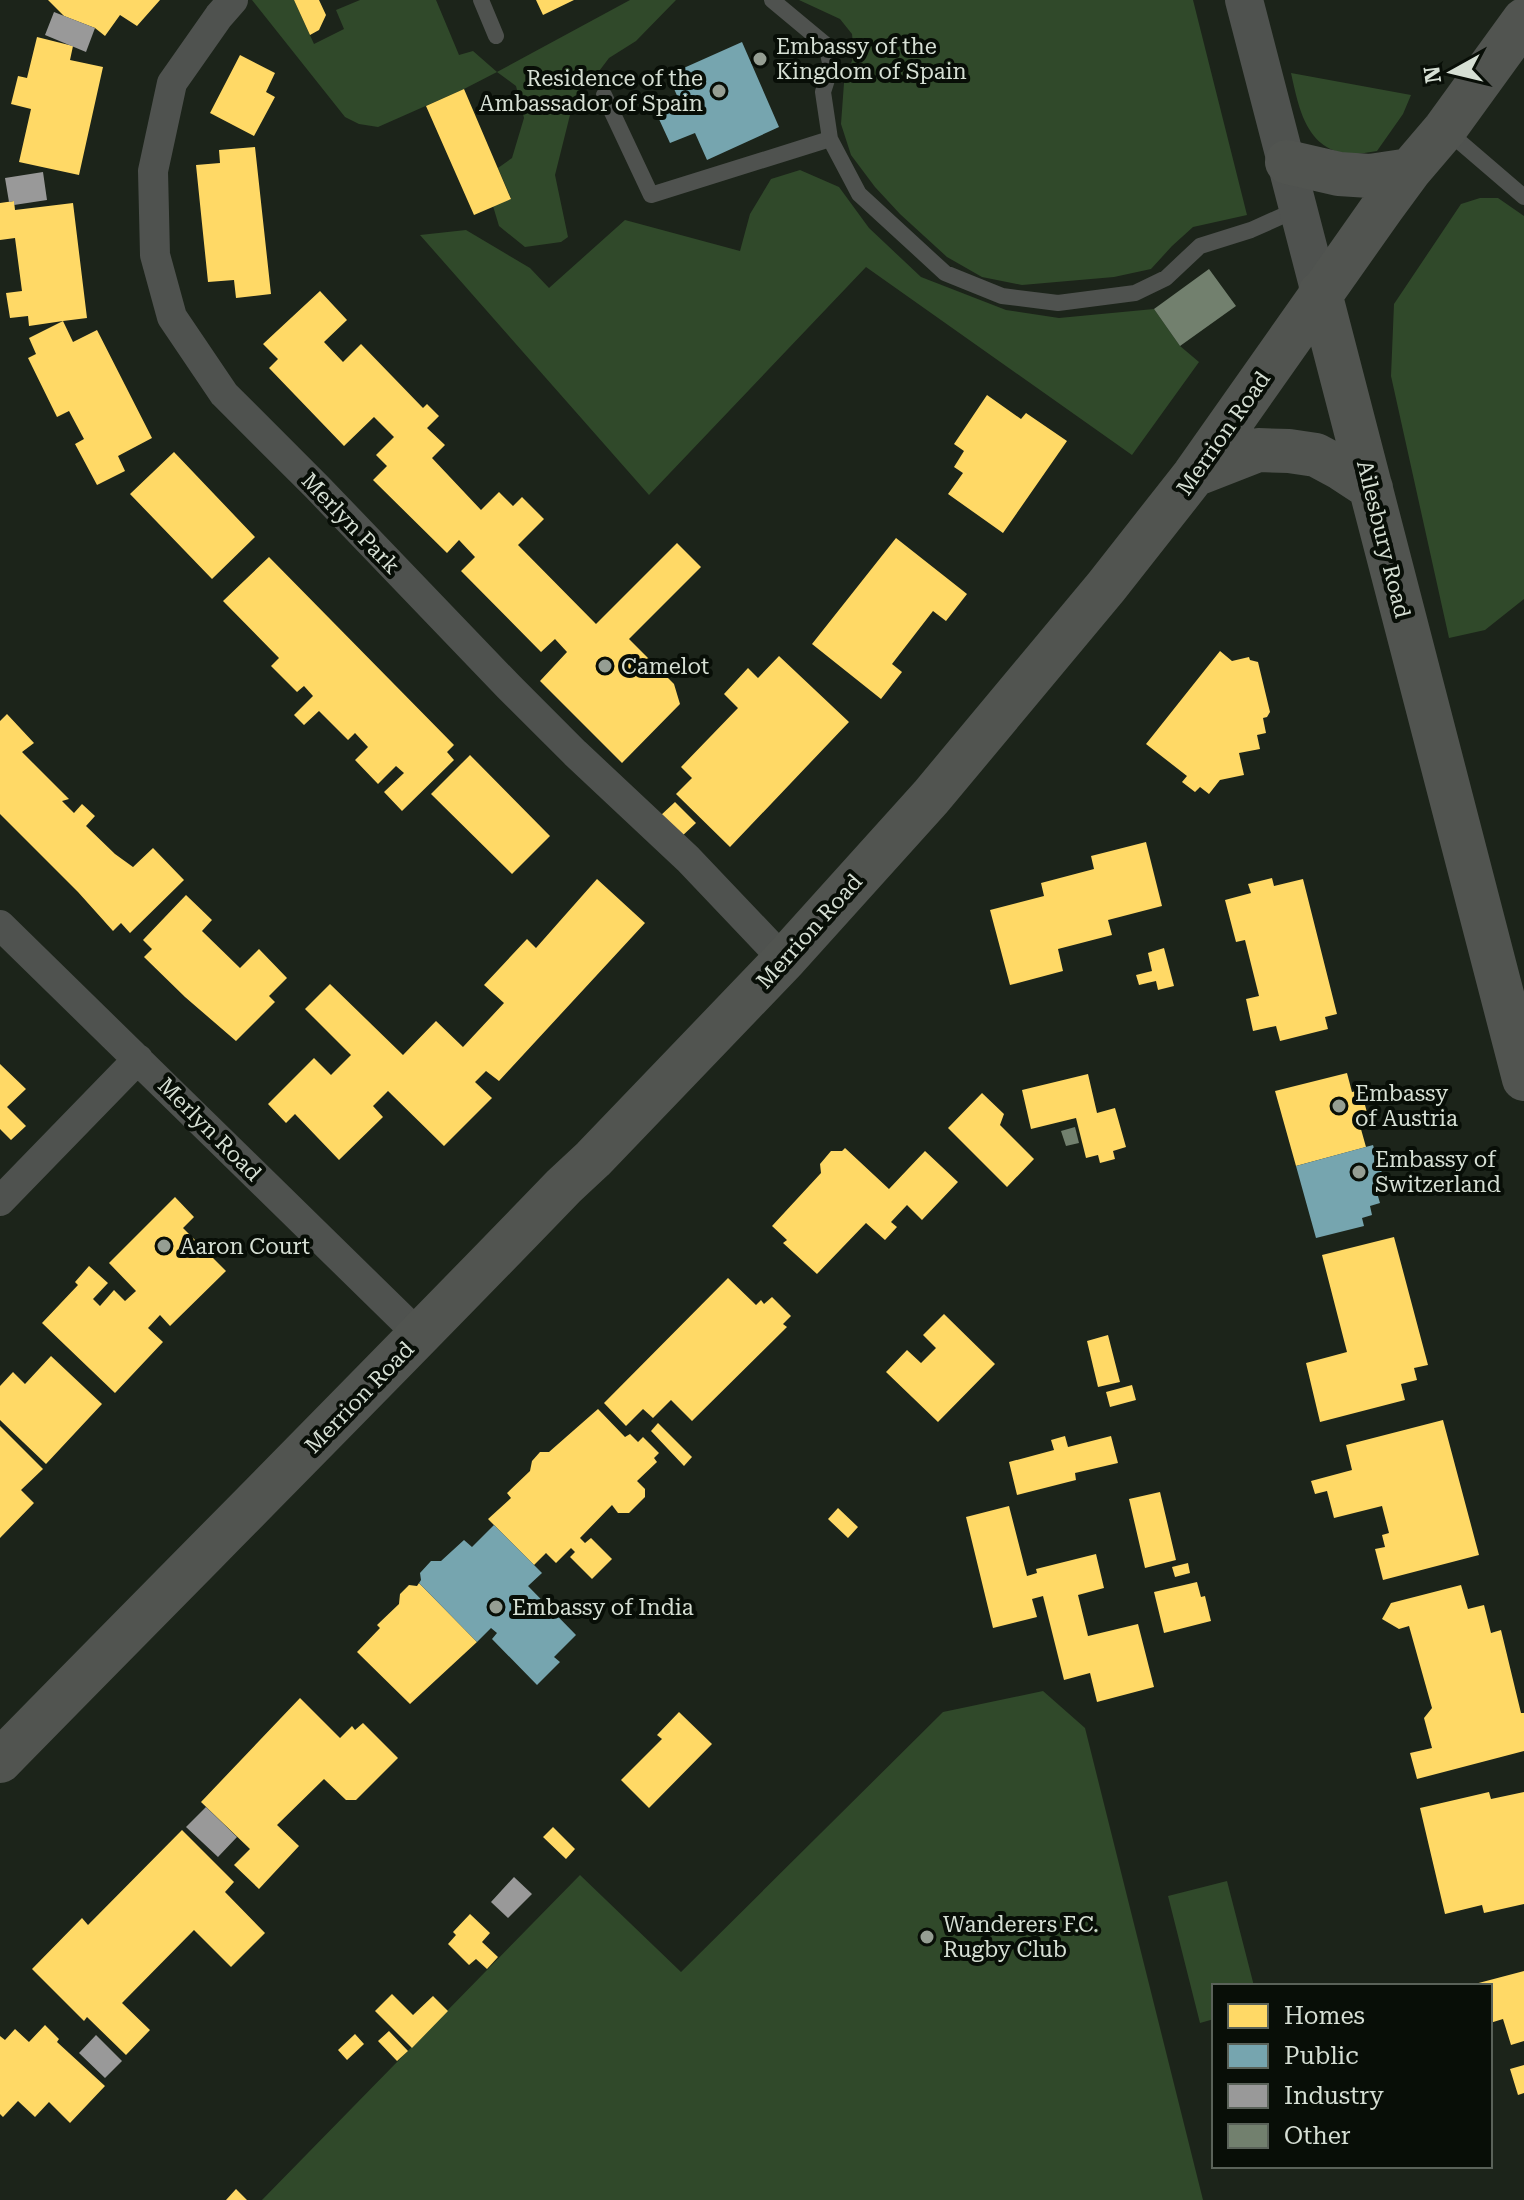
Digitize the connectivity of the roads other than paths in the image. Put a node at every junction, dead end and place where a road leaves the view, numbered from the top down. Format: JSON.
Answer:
{"nodes":[{"id":1,"x":233,"y":0,"type":"edge"},
{"id":2,"x":481,"y":0,"type":"edge"},
{"id":3,"x":772,"y":0,"type":"edge"},
{"id":4,"x":1244,"y":0,"type":"edge"},
{"id":5,"x":1524,"y":20,"type":"edge"},
{"id":6,"x":496,"y":36,"type":"dead end"},
{"id":7,"x":604,"y":95,"type":"dead end"},
{"id":8,"x":1445,"y":129,"type":"junction"},
{"id":9,"x":830,"y":139,"type":"junction"},
{"id":10,"x":1287,"y":162,"type":"junction"},
{"id":11,"x":1410,"y":170,"type":"junction"},
{"id":12,"x":1524,"y":197,"type":"edge"},
{"id":13,"x":1299,"y":209,"type":"junction"},
{"id":14,"x":1320,"y":293,"type":"junction"},
{"id":15,"x":1194,"y":475,"type":"junction"},
{"id":16,"x":1371,"y":488,"type":"junction"},
{"id":17,"x":0,"y":925,"type":"edge"},
{"id":18,"x":784,"y":960,"type":"junction"},
{"id":19,"x":138,"y":1059,"type":"junction"},
{"id":20,"x":1524,"y":1079,"type":"edge"},
{"id":21,"x":0,"y":1201,"type":"edge"},
{"id":22,"x":419,"y":1335,"type":"junction"},
{"id":23,"x":0,"y":1761,"type":"edge"}],
"edges":[{"from":1,"to":18,"type":"street","name":"Merlyn Park"},
{"from":2,"to":6,"type":"lane"},
{"from":3,"to":9,"type":"lane"},
{"from":4,"to":10,"type":"street","name":"Ailesbury Road"},
{"from":5,"to":8,"type":"main road","name":"Merrion Road"},
{"from":7,"to":9,"type":"lane"},
{"from":8,"to":11,"type":"main road","name":"Merrion Road"},
{"from":8,"to":12,"type":"lane"},
{"from":9,"to":13,"type":"lane"},
{"from":10,"to":11,"type":"main road"},
{"from":10,"to":13,"type":"street","name":"Ailesbury Road"},
{"from":11,"to":14,"type":"main road","name":"Merrion Road"},
{"from":13,"to":14,"type":"street","name":"Ailesbury Road"},
{"from":14,"to":15,"type":"main road","name":"Merrion Road"},
{"from":14,"to":16,"type":"main road","name":"Ailesbury Road"},
{"from":15,"to":16,"type":"main road"},
{"from":15,"to":18,"type":"main road","name":"Merrion Road"},
{"from":16,"to":20,"type":"main road","name":"Ailesbury Road"},
{"from":17,"to":19,"type":"street","name":"Merlyn Road"},
{"from":18,"to":22,"type":"main road","name":"Merrion Road"},
{"from":19,"to":21,"type":"street"},
{"from":19,"to":22,"type":"street","name":"Merlyn Road"},
{"from":22,"to":23,"type":"main road","name":"Merrion Road"}]}
